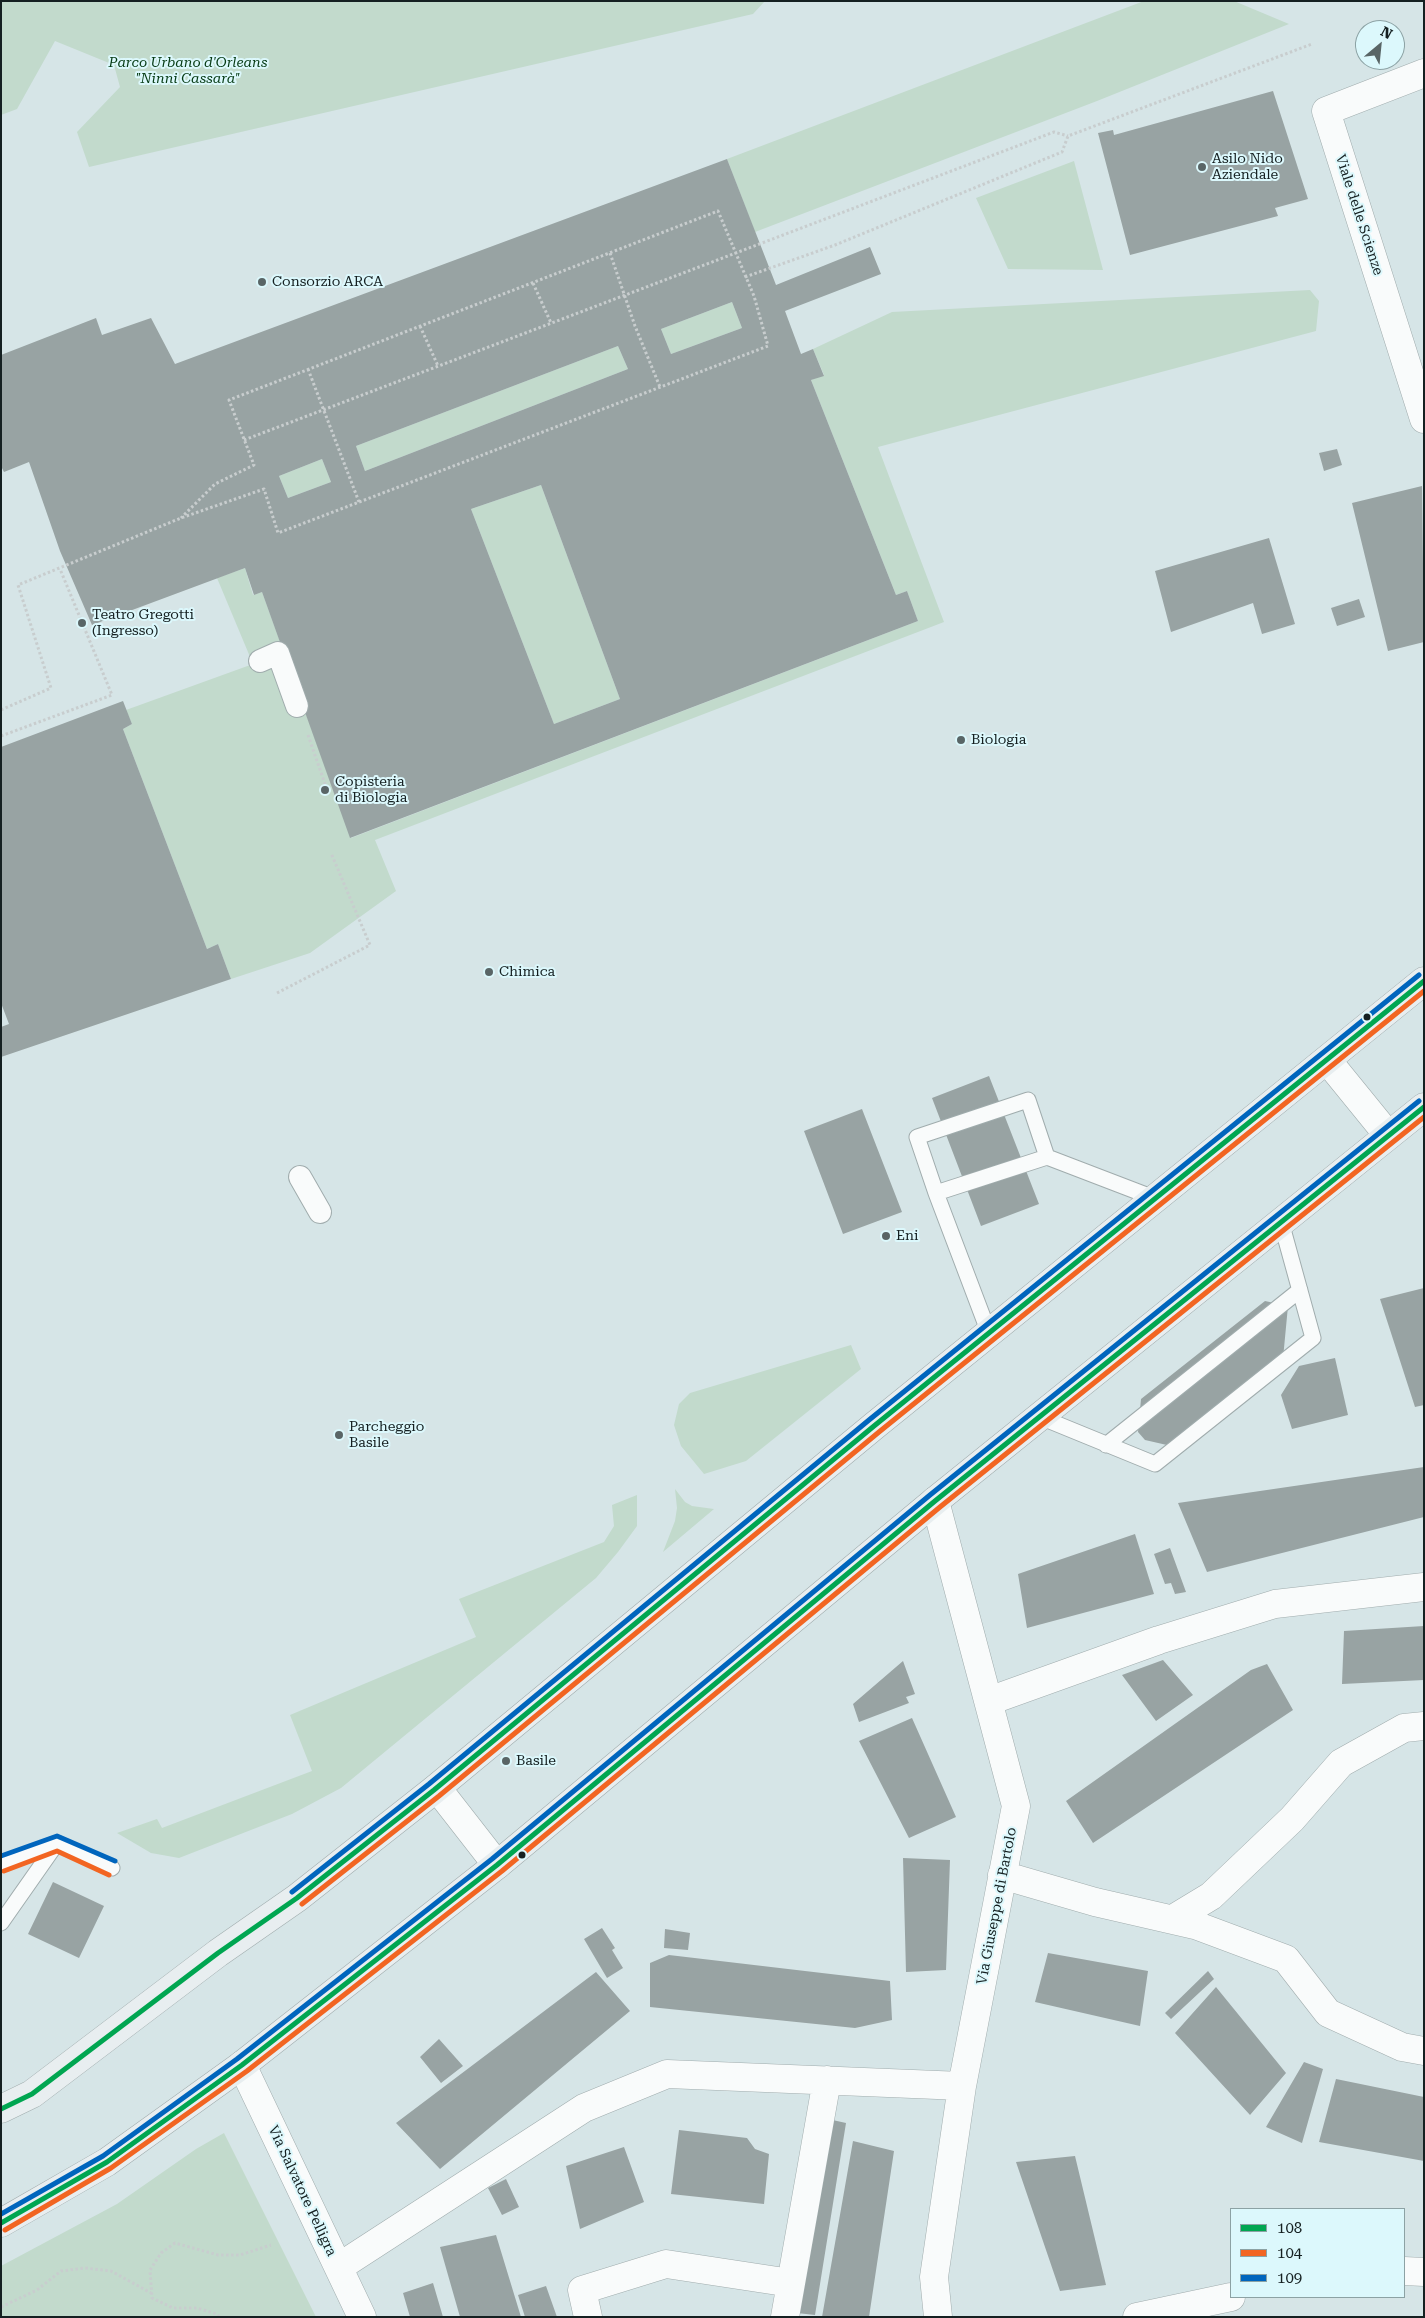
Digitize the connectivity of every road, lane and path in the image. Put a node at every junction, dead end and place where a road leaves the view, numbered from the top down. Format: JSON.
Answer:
{"nodes":[{"id":1,"x":1312,"y":44,"type":"dead end"},
{"id":2,"x":1424,"y":73,"type":"edge"},
{"id":3,"x":1068,"y":136,"type":"junction"},
{"id":4,"x":735,"y":252,"type":"junction"},
{"id":5,"x":610,"y":253,"type":"junction"},
{"id":6,"x":745,"y":277,"type":"junction"},
{"id":7,"x":534,"y":283,"type":"junction"},
{"id":8,"x":624,"y":294,"type":"junction"},
{"id":9,"x":550,"y":323,"type":"junction"},
{"id":10,"x":420,"y":326,"type":"junction"},
{"id":11,"x":438,"y":366,"type":"junction"},
{"id":12,"x":308,"y":369,"type":"junction"},
{"id":13,"x":660,"y":387,"type":"junction"},
{"id":14,"x":323,"y":410,"type":"junction"},
{"id":15,"x":1424,"y":419,"type":"edge"},
{"id":16,"x":244,"y":440,"type":"junction"},
{"id":17,"x":358,"y":502,"type":"junction"},
{"id":18,"x":181,"y":518,"type":"junction"},
{"id":19,"x":60,"y":569,"type":"junction"},
{"id":20,"x":260,"y":661,"type":"dead end"},
{"id":21,"x":298,"y":706,"type":"joint"},
{"id":22,"x":1,"y":710,"type":"edge"},
{"id":23,"x":1,"y":736,"type":"edge"},
{"id":24,"x":325,"y":784,"type":"dead end"},
{"id":25,"x":331,"y":853,"type":"dead end"},
{"id":26,"x":1424,"y":981,"type":"edge"},
{"id":27,"x":277,"y":993,"type":"dead end"},
{"id":28,"x":1327,"y":1060,"type":"junction"},
{"id":29,"x":1424,"y":1107,"type":"edge"},
{"id":30,"x":1388,"y":1135,"type":"junction"},
{"id":31,"x":1048,"y":1157,"type":"junction"},
{"id":32,"x":300,"y":1178,"type":"dead end"},
{"id":33,"x":936,"y":1194,"type":"junction"},
{"id":34,"x":1154,"y":1198,"type":"junction"},
{"id":35,"x":320,"y":1212,"type":"dead end"},
{"id":36,"x":1281,"y":1222,"type":"junction"},
{"id":37,"x":1300,"y":1290,"type":"junction"},
{"id":38,"x":989,"y":1333,"type":"junction"},
{"id":39,"x":1040,"y":1417,"type":"junction"},
{"id":40,"x":1106,"y":1445,"type":"junction"},
{"id":41,"x":936,"y":1501,"type":"junction"},
{"id":42,"x":1424,"y":1587,"type":"edge"},
{"id":43,"x":990,"y":1702,"type":"junction"},
{"id":44,"x":1424,"y":1726,"type":"edge"},
{"id":45,"x":437,"y":1788,"type":"junction"},
{"id":46,"x":58,"y":1843,"type":"junction"},
{"id":47,"x":1,"y":1864,"type":"edge"},
{"id":48,"x":497,"y":1865,"type":"junction"},
{"id":49,"x":112,"y":1868,"type":"dead end"},
{"id":50,"x":1002,"y":1875,"type":"junction"},
{"id":51,"x":1173,"y":1919,"type":"junction"},
{"id":52,"x":1,"y":1923,"type":"edge"},
{"id":53,"x":1424,"y":2051,"type":"edge"},
{"id":54,"x":242,"y":2065,"type":"junction"},
{"id":55,"x":828,"y":2080,"type":"junction"},
{"id":56,"x":962,"y":2086,"type":"junction"},
{"id":57,"x":1,"y":2109,"type":"edge"},
{"id":58,"x":1,"y":2223,"type":"edge"},
{"id":59,"x":271,"y":2245,"type":"dead end"},
{"id":60,"x":339,"y":2267,"type":"junction"},
{"id":61,"x":1405,"y":2271,"type":"edge"},
{"id":62,"x":1424,"y":2272,"type":"edge"},
{"id":63,"x":791,"y":2284,"type":"junction"},
{"id":64,"x":152,"y":2293,"type":"junction"},
{"id":65,"x":1230,"y":2297,"type":"edge"},
{"id":66,"x":1,"y":2307,"type":"edge"},
{"id":67,"x":219,"y":2317,"type":"edge"},
{"id":68,"x":362,"y":2317,"type":"edge"},
{"id":69,"x":588,"y":2317,"type":"edge"},
{"id":70,"x":785,"y":2317,"type":"edge"},
{"id":71,"x":938,"y":2317,"type":"edge"},
{"id":72,"x":1137,"y":2317,"type":"edge"}],
"edges":[{"from":1,"to":3,"type":"path"},
{"from":2,"to":15,"type":"street","name":"Viale delle Scienze"},
{"from":3,"to":4,"type":"path"},
{"from":3,"to":6,"type":"path"},
{"from":4,"to":5,"type":"path"},
{"from":4,"to":6,"type":"path"},
{"from":4,"to":8,"type":"path"},
{"from":5,"to":7,"type":"path"},
{"from":5,"to":8,"type":"path"},
{"from":6,"to":13,"type":"path"},
{"from":7,"to":9,"type":"path"},
{"from":7,"to":10,"type":"path"},
{"from":8,"to":9,"type":"path"},
{"from":8,"to":13,"type":"path"},
{"from":9,"to":11,"type":"path"},
{"from":10,"to":11,"type":"path"},
{"from":10,"to":12,"type":"path"},
{"from":11,"to":14,"type":"path"},
{"from":12,"to":14,"type":"path"},
{"from":12,"to":16,"type":"path"},
{"from":13,"to":17,"type":"path"},
{"from":14,"to":16,"type":"path"},
{"from":14,"to":17,"type":"path"},
{"from":16,"to":18,"type":"path"},
{"from":17,"to":18,"type":"path"},
{"from":18,"to":19,"type":"path"},
{"from":19,"to":22,"type":"path"},
{"from":19,"to":23,"type":"path"},
{"from":20,"to":21,"type":"street"},
{"from":21,"to":24,"type":"path"},
{"from":25,"to":27,"type":"path"},
{"from":26,"to":28,"type":"main road"},
{"from":28,"to":30,"type":"street"},
{"from":28,"to":34,"type":"main road"},
{"from":29,"to":30,"type":"main road"},
{"from":30,"to":36,"type":"main road"},
{"from":31,"to":33,"type":"lane"},
{"from":31,"to":33,"type":"lane"},
{"from":31,"to":34,"type":"lane"},
{"from":32,"to":35,"type":"street"},
{"from":33,"to":38,"type":"lane"},
{"from":34,"to":38,"type":"main road"},
{"from":36,"to":37,"type":"lane"},
{"from":36,"to":39,"type":"main road"},
{"from":37,"to":40,"type":"lane"},
{"from":37,"to":40,"type":"lane"},
{"from":38,"to":45,"type":"main road"},
{"from":39,"to":40,"type":"lane"},
{"from":39,"to":41,"type":"main road"},
{"from":41,"to":43,"type":"street","name":"Via Giuseppe di Bartolo"},
{"from":41,"to":48,"type":"main road"},
{"from":42,"to":43,"type":"street"},
{"from":43,"to":50,"type":"street","name":"Via Giuseppe di Bartolo"},
{"from":44,"to":51,"type":"street"},
{"from":45,"to":48,"type":"street"},
{"from":45,"to":57,"type":"main road"},
{"from":46,"to":47,"type":"lane"},
{"from":46,"to":49,"type":"lane"},
{"from":46,"to":52,"type":"lane"},
{"from":48,"to":54,"type":"main road"},
{"from":50,"to":51,"type":"street"},
{"from":50,"to":56,"type":"street","name":"Via Giuseppe di Bartolo"},
{"from":51,"to":53,"type":"street"},
{"from":54,"to":58,"type":"main road"},
{"from":54,"to":60,"type":"street","name":"Via Salvatore Pelligra"},
{"from":55,"to":56,"type":"street"},
{"from":55,"to":60,"type":"street"},
{"from":55,"to":63,"type":"street"},
{"from":56,"to":71,"type":"street","name":"Via Giuseppe di Bartolo"},
{"from":59,"to":64,"type":"path"},
{"from":60,"to":68,"type":"street","name":"Via Salvatore Pelligra"},
{"from":61,"to":62,"type":"street"},
{"from":63,"to":69,"type":"street"},
{"from":63,"to":70,"type":"street"},
{"from":64,"to":66,"type":"path"},
{"from":64,"to":67,"type":"path"},
{"from":65,"to":72,"type":"street"}]}
